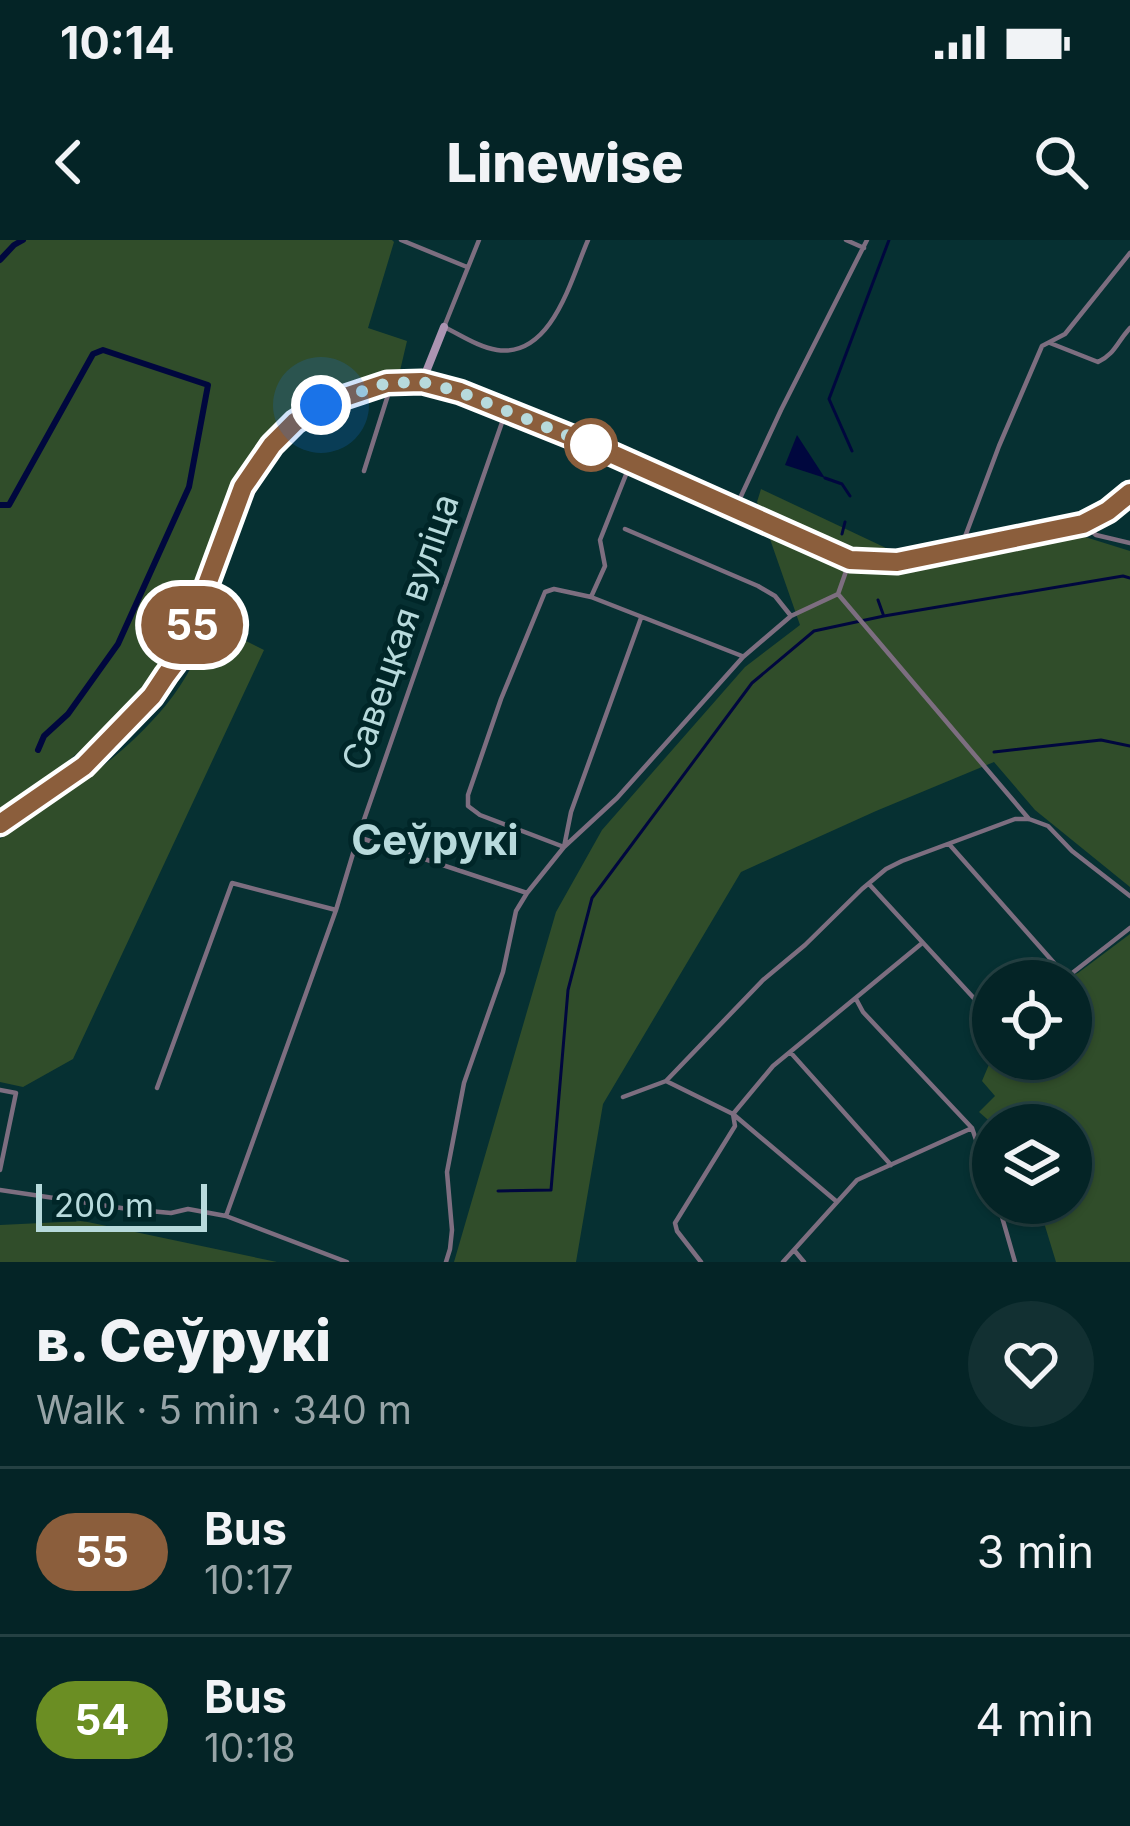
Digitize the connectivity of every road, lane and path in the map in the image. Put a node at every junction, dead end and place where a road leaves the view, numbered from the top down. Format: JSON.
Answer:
{"nodes":[{"id":1,"x":400,"y":240,"type":"edge"},
{"id":2,"x":479,"y":240,"type":"edge"},
{"id":3,"x":588,"y":240,"type":"edge"},
{"id":4,"x":846,"y":240,"type":"edge"},
{"id":5,"x":867,"y":240,"type":"edge"},
{"id":6,"x":864,"y":248,"type":"junction"},
{"id":7,"x":1130,"y":253,"type":"edge"},
{"id":8,"x":467,"y":267,"type":"junction"},
{"id":9,"x":444,"y":327,"type":"junction"},
{"id":10,"x":1130,"y":328,"type":"edge"},
{"id":11,"x":1046,"y":345,"type":"junction"},
{"id":12,"x":422,"y":382,"type":"junction"},
{"id":13,"x":387,"y":383,"type":"junction"},
{"id":14,"x":506,"y":411,"type":"junction"},
{"id":15,"x":631,"y":462,"type":"junction"},
{"id":16,"x":364,"y":471,"type":"dead end"},
{"id":17,"x":1130,"y":493,"type":"edge"},
{"id":18,"x":735,"y":509,"type":"junction"},
{"id":19,"x":1083,"y":524,"type":"junction"},
{"id":20,"x":625,"y":529,"type":"dead end"},
{"id":21,"x":1130,"y":543,"type":"edge"},
{"id":22,"x":960,"y":550,"type":"junction"},
{"id":23,"x":850,"y":560,"type":"junction"},
{"id":24,"x":838,"y":594,"type":"junction"},
{"id":25,"x":591,"y":597,"type":"junction"},
{"id":26,"x":791,"y":616,"type":"junction"},
{"id":27,"x":641,"y":618,"type":"junction"},
{"id":28,"x":743,"y":657,"type":"junction"},
{"id":29,"x":1029,"y":819,"type":"junction"},
{"id":30,"x":0,"y":824,"type":"edge"},
{"id":31,"x":358,"y":837,"type":"junction"},
{"id":32,"x":949,"y":844,"type":"junction"},
{"id":33,"x":565,"y":847,"type":"junction"},
{"id":34,"x":869,"y":884,"type":"junction"},
{"id":35,"x":526,"y":893,"type":"junction"},
{"id":36,"x":1130,"y":896,"type":"edge"},
{"id":37,"x":336,"y":910,"type":"junction"},
{"id":38,"x":1130,"y":928,"type":"edge"},
{"id":39,"x":921,"y":944,"type":"junction"},
{"id":40,"x":1051,"y":960,"type":"edge"},
{"id":41,"x":1089,"y":960,"type":"edge"},
{"id":42,"x":972,"y":997,"type":"edge"},
{"id":43,"x":856,"y":999,"type":"junction"},
{"id":44,"x":789,"y":1052,"type":"junction"},
{"id":45,"x":666,"y":1081,"type":"junction"},
{"id":46,"x":157,"y":1088,"type":"dead end"},
{"id":47,"x":0,"y":1090,"type":"edge"},
{"id":48,"x":623,"y":1097,"type":"dead end"},
{"id":49,"x":733,"y":1114,"type":"junction"},
{"id":50,"x":972,"y":1129,"type":"joint"},
{"id":51,"x":891,"y":1165,"type":"junction"},
{"id":52,"x":0,"y":1170,"type":"edge"},
{"id":53,"x":0,"y":1190,"type":"edge"},
{"id":54,"x":836,"y":1202,"type":"junction"},
{"id":55,"x":226,"y":1216,"type":"junction"},
{"id":56,"x":1004,"y":1224,"type":"edge"},
{"id":57,"x":794,"y":1250,"type":"junction"},
{"id":58,"x":347,"y":1262,"type":"edge"},
{"id":59,"x":446,"y":1262,"type":"edge"},
{"id":60,"x":701,"y":1262,"type":"edge"},
{"id":61,"x":783,"y":1262,"type":"edge"},
{"id":62,"x":804,"y":1262,"type":"edge"},
{"id":63,"x":1015,"y":1262,"type":"edge"}],
"edges":[{"from":1,"to":8,"type":"street"},
{"from":2,"to":8,"type":"street"},
{"from":3,"to":9,"type":"street"},
{"from":4,"to":6,"type":"street"},
{"from":5,"to":6,"type":"street"},
{"from":6,"to":18,"type":"street"},
{"from":7,"to":11,"type":"street"},
{"from":8,"to":9,"type":"street"},
{"from":9,"to":12,"type":"street"},
{"from":10,"to":11,"type":"street"},
{"from":11,"to":22,"type":"street"},
{"from":12,"to":13,"type":"street"},
{"from":12,"to":14,"type":"street"},
{"from":13,"to":16,"type":"street"},
{"from":13,"to":30,"type":"street"},
{"from":14,"to":15,"type":"street"},
{"from":14,"to":31,"type":"street","name":"Савецкая вуліца"},
{"from":15,"to":18,"type":"street"},
{"from":15,"to":25,"type":"street"},
{"from":17,"to":19,"type":"street"},
{"from":18,"to":23,"type":"street"},
{"from":19,"to":21,"type":"street"},
{"from":19,"to":22,"type":"street"},
{"from":20,"to":26,"type":"street"},
{"from":22,"to":23,"type":"street"},
{"from":23,"to":24,"type":"street"},
{"from":24,"to":26,"type":"street"},
{"from":24,"to":29,"type":"street"},
{"from":25,"to":27,"type":"street"},
{"from":25,"to":33,"type":"street"},
{"from":26,"to":28,"type":"street"},
{"from":27,"to":28,"type":"street"},
{"from":27,"to":33,"type":"street"},
{"from":28,"to":33,"type":"street"},
{"from":29,"to":32,"type":"street"},
{"from":29,"to":36,"type":"street"},
{"from":31,"to":35,"type":"street"},
{"from":31,"to":37,"type":"street","name":"Савецкая вуліца"},
{"from":32,"to":34,"type":"street"},
{"from":32,"to":40,"type":"street"},
{"from":33,"to":35,"type":"street"},
{"from":34,"to":39,"type":"street"},
{"from":34,"to":45,"type":"street"},
{"from":35,"to":59,"type":"street"},
{"from":37,"to":46,"type":"street"},
{"from":37,"to":55,"type":"street","name":"Савецкая вуліца"},
{"from":38,"to":41,"type":"street"},
{"from":39,"to":42,"type":"street"},
{"from":39,"to":43,"type":"street"},
{"from":43,"to":44,"type":"street"},
{"from":43,"to":50,"type":"street"},
{"from":44,"to":49,"type":"street"},
{"from":44,"to":51,"type":"street"},
{"from":45,"to":48,"type":"street"},
{"from":45,"to":49,"type":"street"},
{"from":47,"to":52,"type":"street"},
{"from":49,"to":54,"type":"street"},
{"from":49,"to":60,"type":"street"},
{"from":50,"to":51,"type":"street"},
{"from":51,"to":54,"type":"street"},
{"from":53,"to":55,"type":"street"},
{"from":54,"to":57,"type":"street"},
{"from":55,"to":58,"type":"street"},
{"from":56,"to":63,"type":"street"},
{"from":57,"to":61,"type":"street"},
{"from":57,"to":62,"type":"street"}]}
